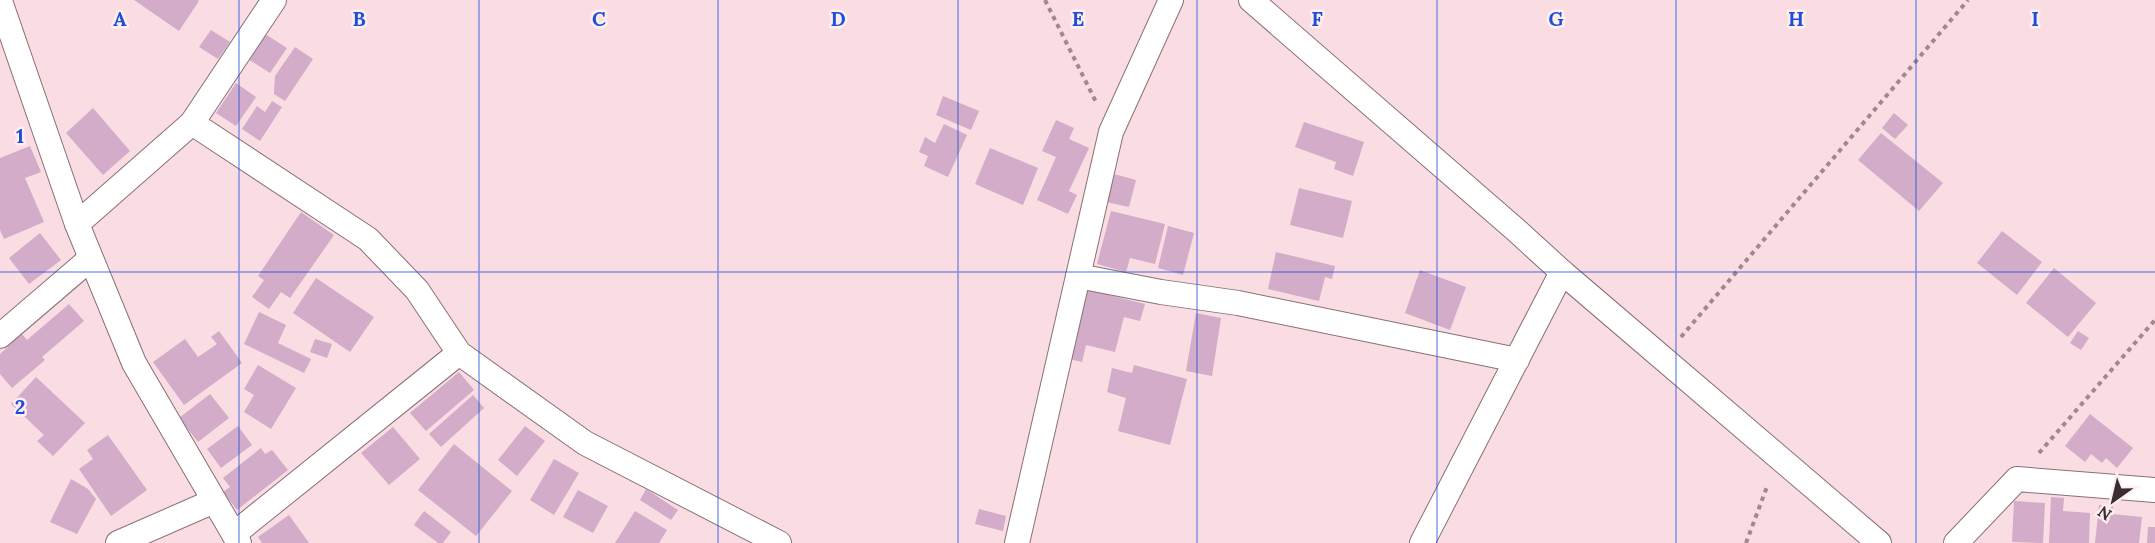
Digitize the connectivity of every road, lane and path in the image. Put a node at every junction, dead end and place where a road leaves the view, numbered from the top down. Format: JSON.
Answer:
{"nodes":[{"id":1,"x":274,"y":0,"type":"edge"},
{"id":2,"x":1045,"y":0,"type":"edge"},
{"id":3,"x":1171,"y":0,"type":"edge"},
{"id":4,"x":1251,"y":0,"type":"edge"},
{"id":5,"x":1968,"y":0,"type":"edge"},
{"id":6,"x":0,"y":1,"type":"edge"},
{"id":7,"x":192,"y":123,"type":"junction"},
{"id":8,"x":1111,"y":132,"type":"junction"},
{"id":9,"x":77,"y":224,"type":"junction"},
{"id":10,"x":90,"y":259,"type":"junction"},
{"id":11,"x":1562,"y":272,"type":"junction"},
{"id":12,"x":1078,"y":276,"type":"junction"},
{"id":13,"x":2155,"y":320,"type":"edge"},
{"id":14,"x":0,"y":336,"type":"edge"},
{"id":15,"x":459,"y":353,"type":"junction"},
{"id":16,"x":1663,"y":358,"type":"junction"},
{"id":17,"x":1517,"y":360,"type":"junction"},
{"id":18,"x":1778,"y":458,"type":"junction"},
{"id":19,"x":2017,"y":479,"type":"junction"},
{"id":20,"x":2155,"y":490,"type":"edge"},
{"id":21,"x":214,"y":501,"type":"junction"},
{"id":22,"x":741,"y":535,"type":"edge"},
{"id":23,"x":236,"y":539,"type":"edge"},
{"id":24,"x":118,"y":543,"type":"edge"},
{"id":25,"x":779,"y":543,"type":"edge"},
{"id":26,"x":1017,"y":543,"type":"edge"},
{"id":27,"x":1422,"y":543,"type":"edge"},
{"id":28,"x":1746,"y":543,"type":"edge"},
{"id":29,"x":1879,"y":543,"type":"edge"},
{"id":30,"x":1956,"y":543,"type":"edge"}],
"edges":[{"from":1,"to":7,"type":"street"},
{"from":2,"to":8,"type":"path"},
{"from":3,"to":8,"type":"street"},
{"from":4,"to":11,"type":"street"},
{"from":5,"to":16,"type":"path"},
{"from":6,"to":9,"type":"street"},
{"from":7,"to":9,"type":"street"},
{"from":7,"to":15,"type":"street"},
{"from":8,"to":12,"type":"street"},
{"from":9,"to":10,"type":"street"},
{"from":10,"to":14,"type":"street"},
{"from":10,"to":21,"type":"street"},
{"from":11,"to":16,"type":"street"},
{"from":11,"to":17,"type":"street"},
{"from":12,"to":17,"type":"street"},
{"from":12,"to":26,"type":"street"},
{"from":13,"to":19,"type":"path"},
{"from":15,"to":22,"type":"street"},
{"from":15,"to":23,"type":"street"},
{"from":16,"to":18,"type":"street"},
{"from":17,"to":27,"type":"street"},
{"from":18,"to":28,"type":"path"},
{"from":18,"to":29,"type":"street"},
{"from":19,"to":20,"type":"street"},
{"from":19,"to":30,"type":"street"},
{"from":21,"to":23,"type":"street"},
{"from":21,"to":24,"type":"street"},
{"from":22,"to":25,"type":"street"}]}
